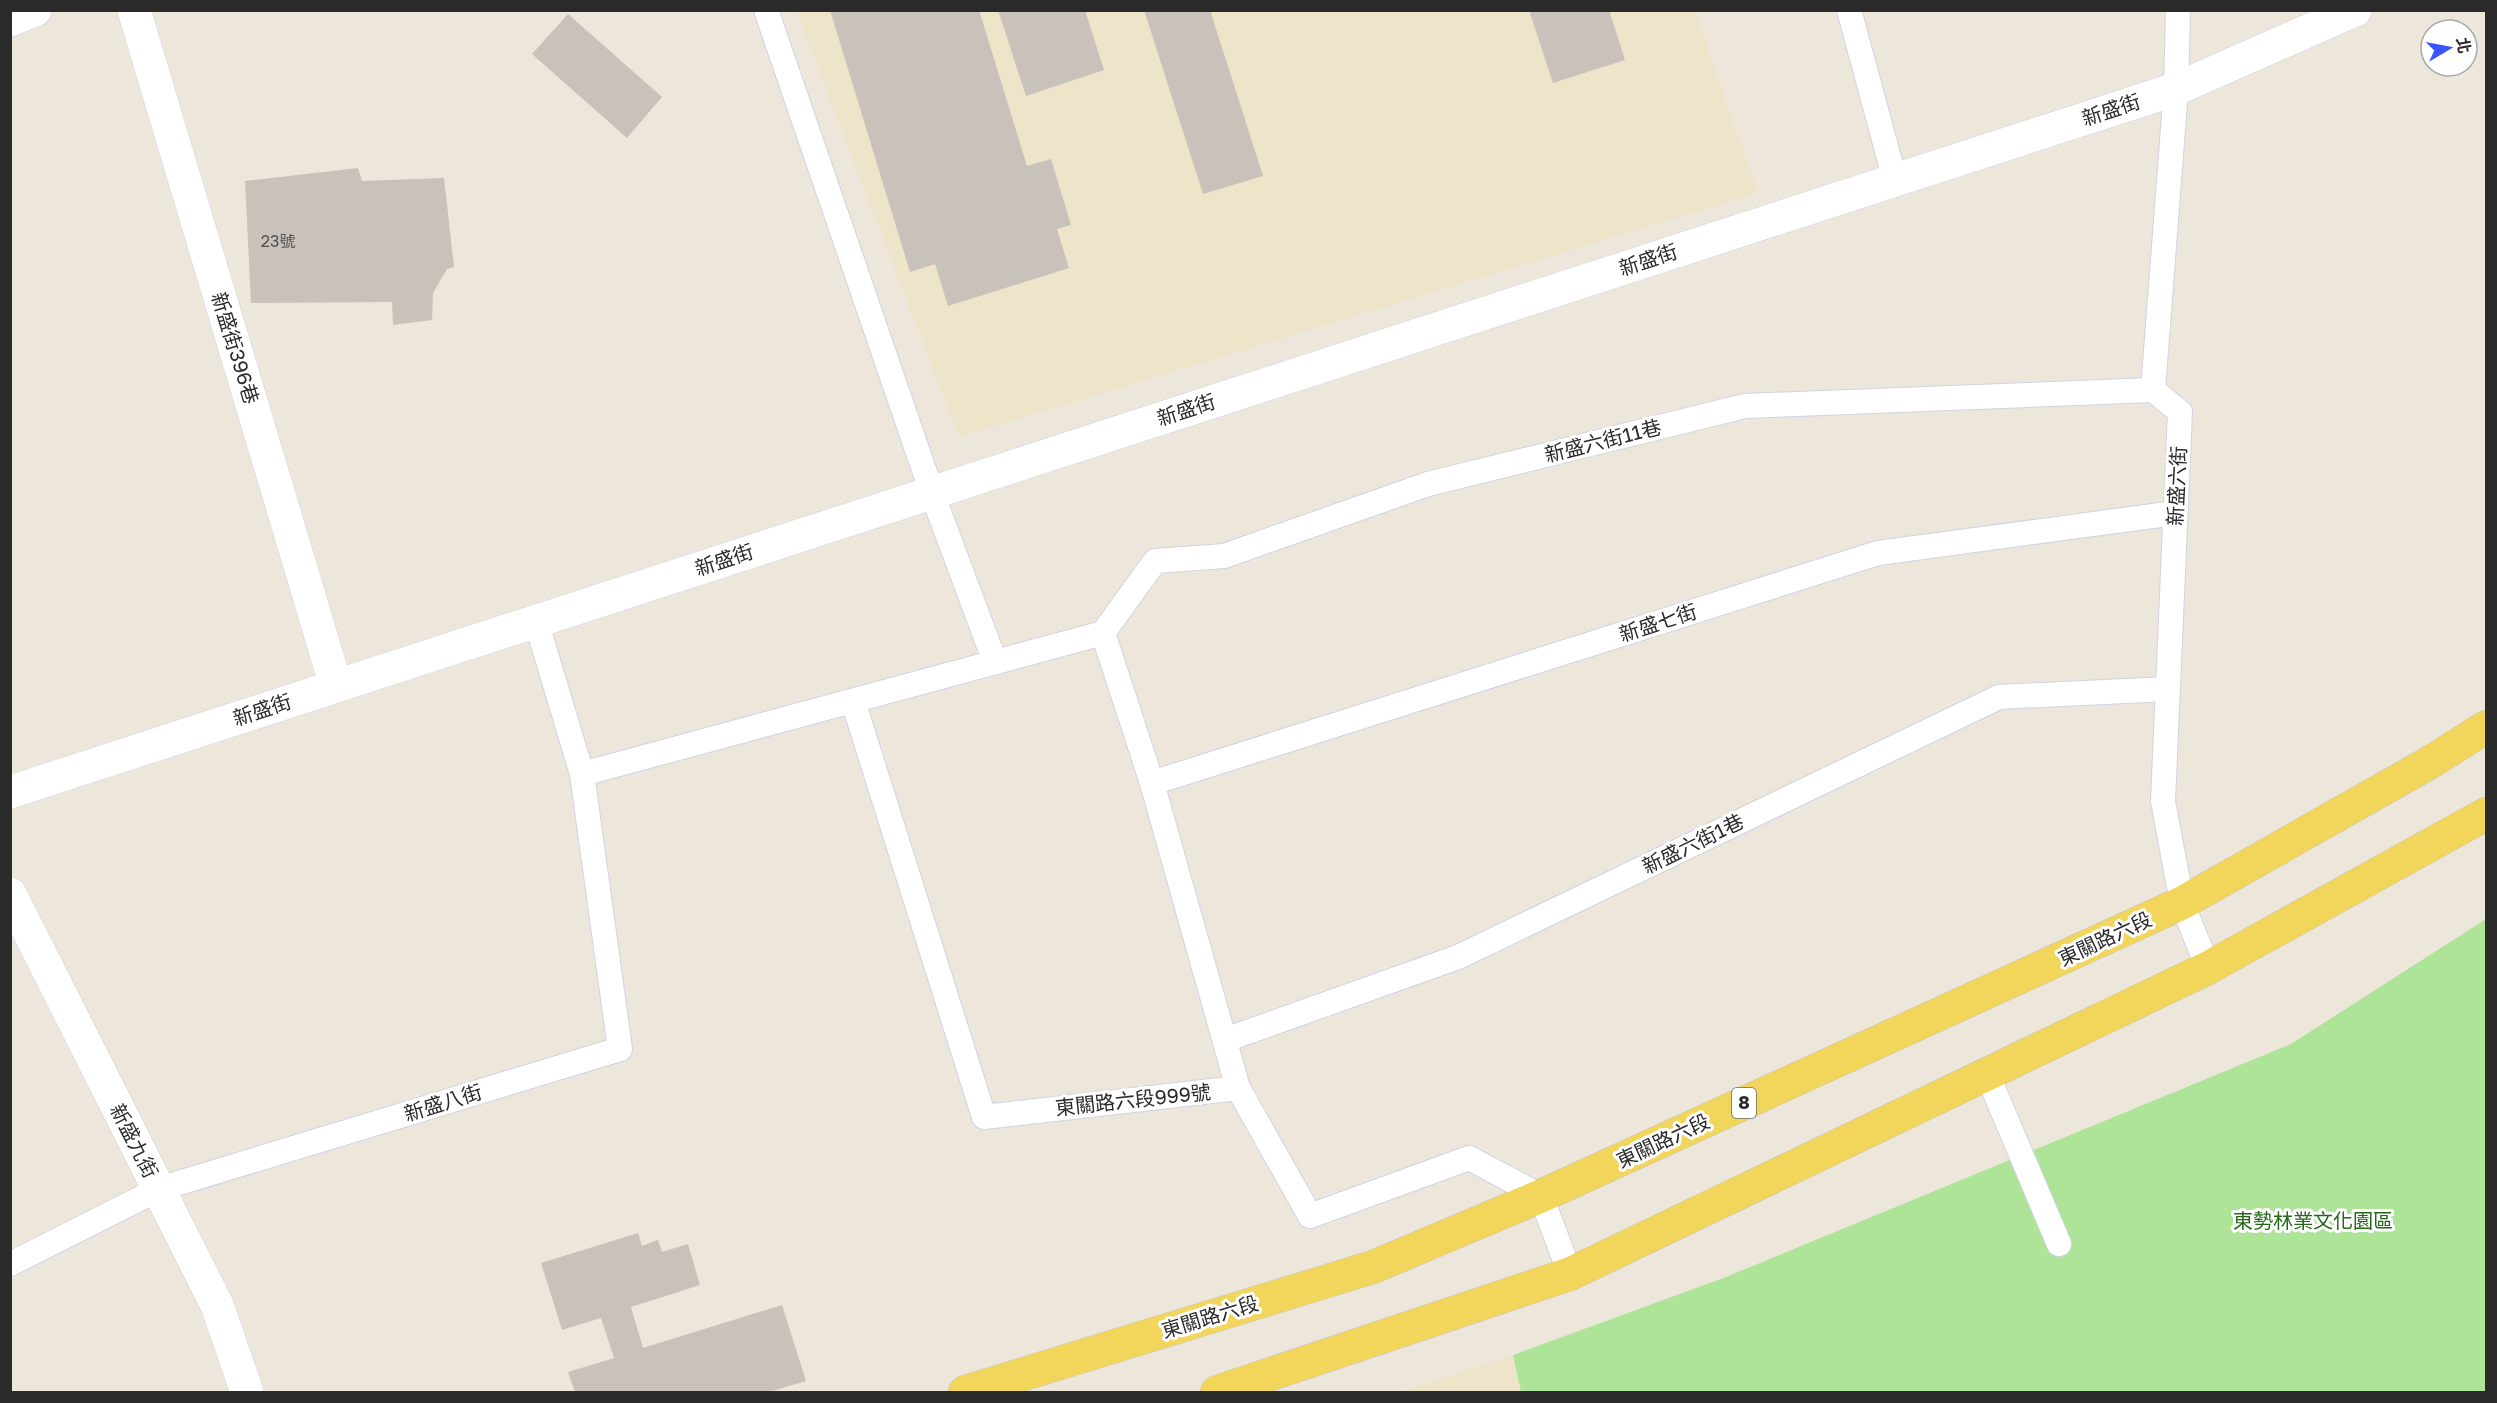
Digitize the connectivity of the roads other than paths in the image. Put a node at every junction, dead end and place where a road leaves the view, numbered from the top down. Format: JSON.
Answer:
{"nodes":[{"id":1,"x":35,"y":10,"type":"edge"},
{"id":2,"x":134,"y":10,"type":"edge"},
{"id":3,"x":766,"y":10,"type":"edge"},
{"id":4,"x":1849,"y":10,"type":"edge"},
{"id":5,"x":2178,"y":10,"type":"edge"},
{"id":6,"x":2355,"y":10,"type":"edge"},
{"id":7,"x":10,"y":20,"type":"edge"},
{"id":8,"x":2176,"y":88,"type":"junction"},
{"id":9,"x":1895,"y":180,"type":"junction"},
{"id":10,"x":2153,"y":390,"type":"junction"},
{"id":11,"x":932,"y":493,"type":"junction"},
{"id":12,"x":2175,"y":513,"type":"junction"},
{"id":13,"x":536,"y":621,"type":"junction"},
{"id":14,"x":1102,"y":633,"type":"junction"},
{"id":15,"x":995,"y":662,"type":"junction"},
{"id":16,"x":336,"y":686,"type":"junction"},
{"id":17,"x":2168,"y":689,"type":"junction"},
{"id":18,"x":854,"y":701,"type":"junction"},
{"id":19,"x":2487,"y":727,"type":"edge"},
{"id":20,"x":582,"y":774,"type":"junction"},
{"id":21,"x":1152,"y":783,"type":"junction"},
{"id":22,"x":10,"y":792,"type":"edge"},
{"id":23,"x":2487,"y":814,"type":"edge"},
{"id":24,"x":10,"y":894,"type":"edge"},
{"id":25,"x":2182,"y":903,"type":"junction"},
{"id":26,"x":2208,"y":968,"type":"junction"},
{"id":27,"x":1225,"y":1040,"type":"junction"},
{"id":28,"x":1987,"y":1074,"type":"junction"},
{"id":29,"x":1238,"y":1088,"type":"junction"},
{"id":30,"x":159,"y":1189,"type":"junction"},
{"id":31,"x":1541,"y":1196,"type":"junction"},
{"id":32,"x":2059,"y":1244,"type":"dead end"},
{"id":33,"x":10,"y":1264,"type":"edge"},
{"id":34,"x":1570,"y":1274,"type":"junction"},
{"id":35,"x":247,"y":1392,"type":"edge"},
{"id":36,"x":965,"y":1392,"type":"edge"},
{"id":37,"x":1217,"y":1392,"type":"edge"}],
"edges":[{"from":1,"to":7,"type":"street"},
{"from":2,"to":16,"type":"street","name":"新盛街396巷"},
{"from":3,"to":11,"type":"lane"},
{"from":4,"to":9,"type":"lane"},
{"from":5,"to":8,"type":"lane"},
{"from":6,"to":8,"type":"street","name":"新盛街"},
{"from":8,"to":9,"type":"street","name":"新盛街"},
{"from":8,"to":10,"type":"lane"},
{"from":9,"to":11,"type":"street","name":"新盛街"},
{"from":10,"to":12,"type":"lane","name":"新盛六街"},
{"from":10,"to":14,"type":"lane","name":"新盛六街11巷"},
{"from":11,"to":13,"type":"street","name":"新盛街"},
{"from":11,"to":15,"type":"lane"},
{"from":12,"to":17,"type":"lane","name":"新盛六街"},
{"from":12,"to":21,"type":"lane","name":"新盛七街"},
{"from":13,"to":16,"type":"street","name":"新盛街"},
{"from":13,"to":20,"type":"lane"},
{"from":14,"to":15,"type":"lane"},
{"from":14,"to":21,"type":"lane"},
{"from":15,"to":18,"type":"lane"},
{"from":16,"to":22,"type":"street","name":"新盛街"},
{"from":17,"to":25,"type":"lane","name":"新盛六街"},
{"from":17,"to":27,"type":"lane","name":"新盛六街1巷"},
{"from":18,"to":20,"type":"lane"},
{"from":18,"to":29,"type":"lane","name":"東關路六段999號"},
{"from":19,"to":25,"type":"main road","name":"東關路六段","number":"8"},
{"from":20,"to":30,"type":"lane","name":"新盛八街"},
{"from":21,"to":27,"type":"lane"},
{"from":23,"to":26,"type":"main road"},
{"from":24,"to":30,"type":"street","name":"新盛九街"},
{"from":25,"to":26,"type":"lane","name":"新盛六街"},
{"from":25,"to":31,"type":"main road","name":"東關路六段","number":"8"},
{"from":26,"to":28,"type":"main road"},
{"from":27,"to":29,"type":"lane"},
{"from":28,"to":32,"type":"lane"},
{"from":28,"to":34,"type":"main road"},
{"from":29,"to":31,"type":"lane","name":"東關路六段999號"},
{"from":30,"to":33,"type":"lane","name":"新盛八街"},
{"from":30,"to":35,"type":"street","name":"新盛九街"},
{"from":31,"to":34,"type":"lane"},
{"from":31,"to":36,"type":"main road","name":"東關路六段","number":"8"},
{"from":34,"to":37,"type":"main road"}]}
